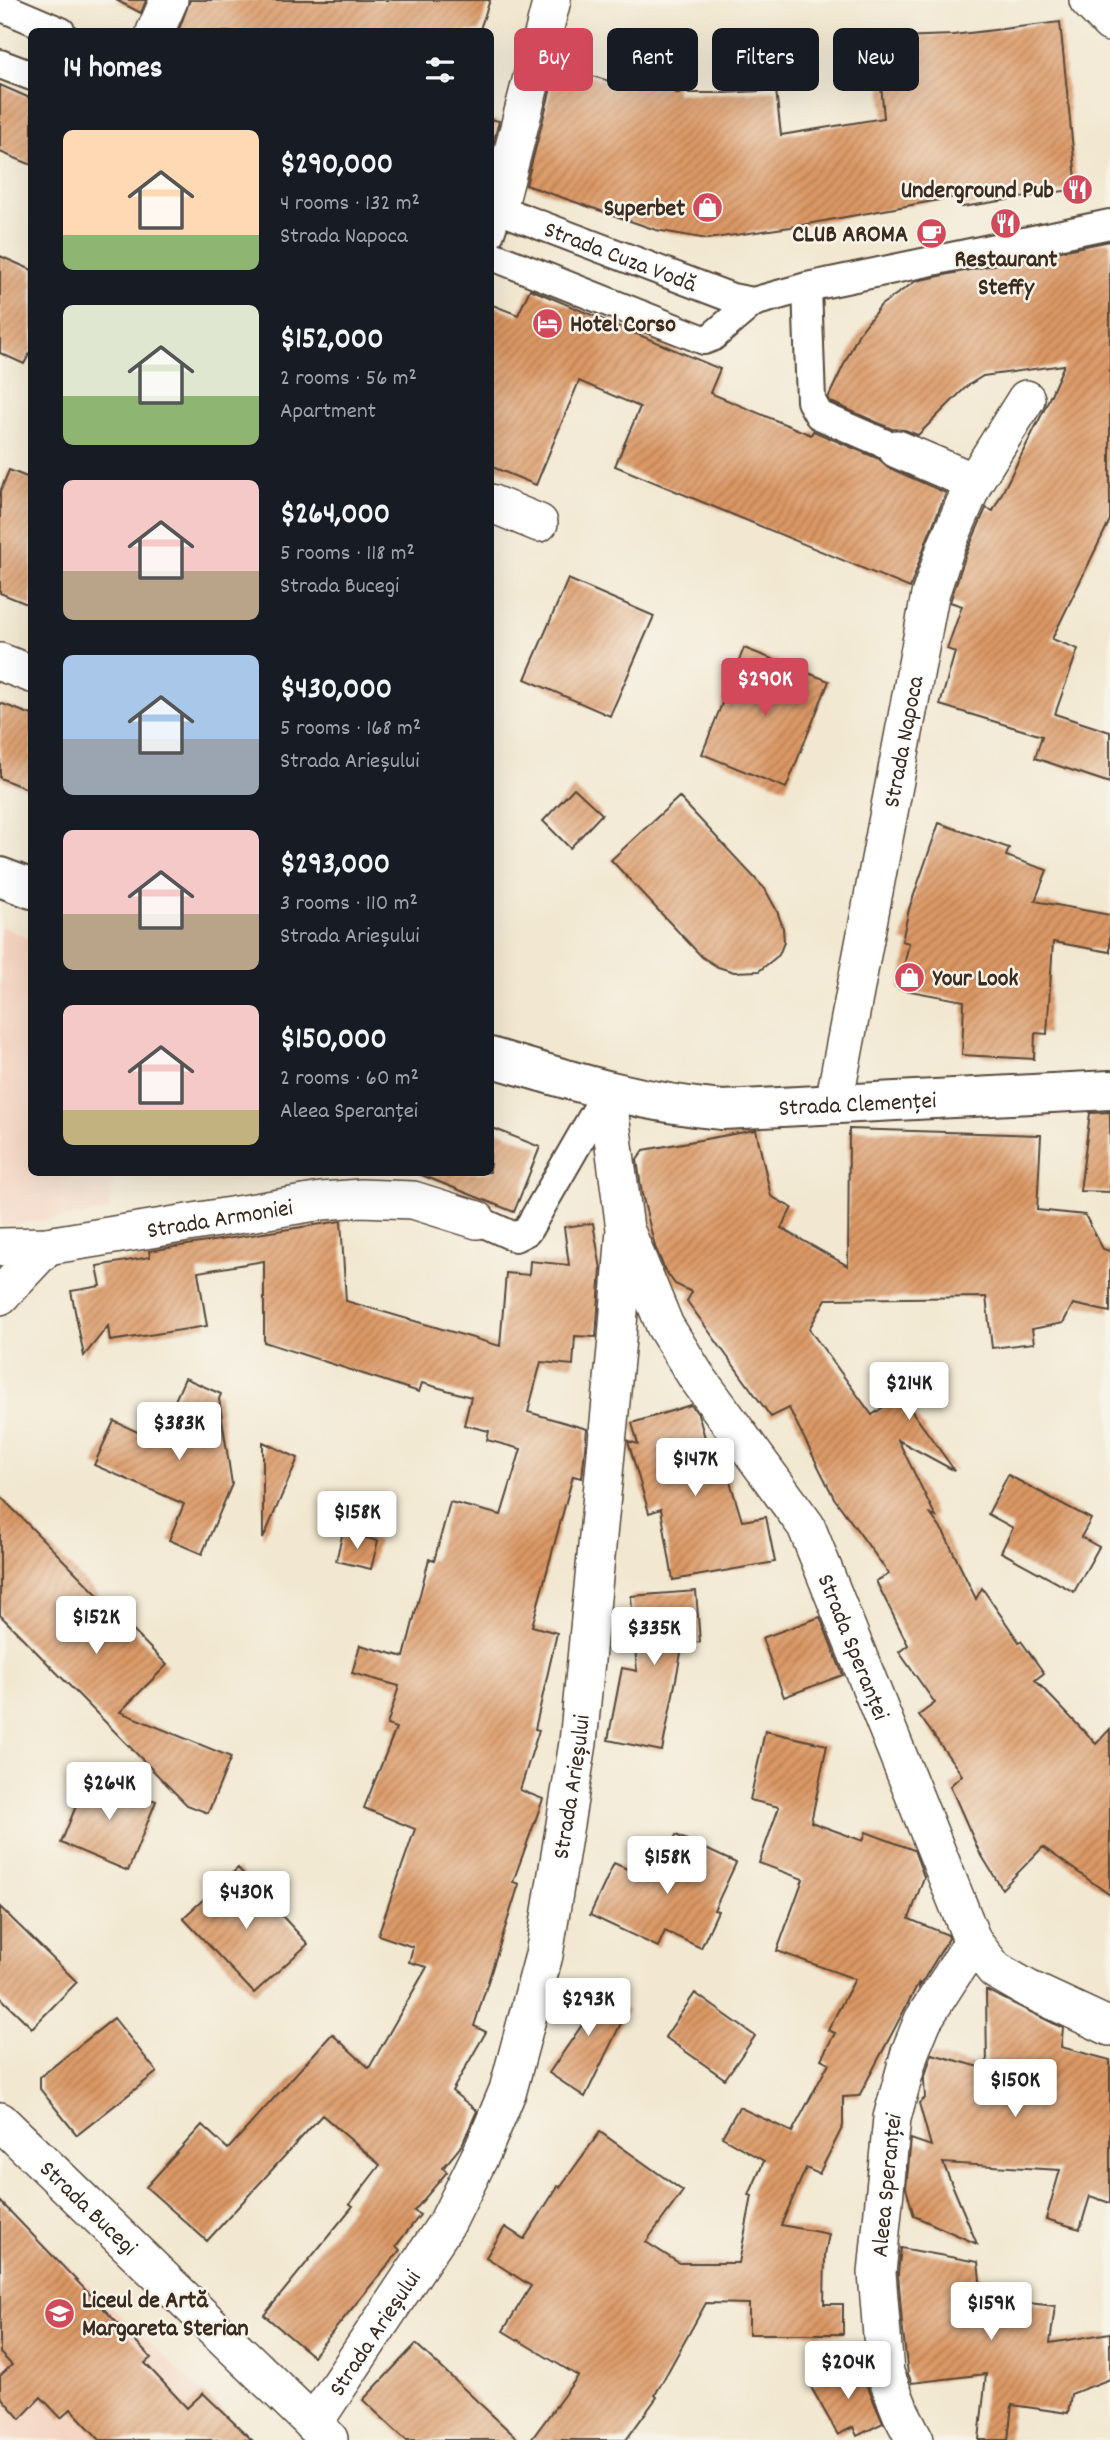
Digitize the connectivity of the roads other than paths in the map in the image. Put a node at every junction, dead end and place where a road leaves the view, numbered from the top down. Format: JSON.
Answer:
{"nodes":[{"id":1,"x":169,"y":0,"type":"edge"},
{"id":2,"x":552,"y":0,"type":"edge"},
{"id":3,"x":1088,"y":0,"type":"edge"},
{"id":4,"x":0,"y":6,"type":"edge"},
{"id":5,"x":1110,"y":23,"type":"edge"},
{"id":6,"x":52,"y":28,"type":"edge"},
{"id":7,"x":157,"y":28,"type":"edge"},
{"id":8,"x":0,"y":64,"type":"edge"},
{"id":9,"x":28,"y":74,"type":"edge"},
{"id":10,"x":494,"y":212,"type":"edge"},
{"id":11,"x":494,"y":216,"type":"edge"},
{"id":12,"x":1110,"y":223,"type":"edge"},
{"id":13,"x":494,"y":257,"type":"edge"},
{"id":14,"x":807,"y":288,"type":"junction"},
{"id":15,"x":753,"y":302,"type":"junction"},
{"id":16,"x":1026,"y":399,"type":"dead end"},
{"id":17,"x":897,"y":449,"type":"joint"},
{"id":18,"x":974,"y":482,"type":"junction"},
{"id":19,"x":494,"y":505,"type":"edge"},
{"id":20,"x":539,"y":523,"type":"dead end"},
{"id":21,"x":0,"y":662,"type":"edge"},
{"id":22,"x":28,"y":672,"type":"edge"},
{"id":23,"x":0,"y":877,"type":"edge"},
{"id":24,"x":28,"y":888,"type":"edge"},
{"id":25,"x":494,"y":1058,"type":"edge"},
{"id":26,"x":1110,"y":1090,"type":"edge"},
{"id":27,"x":607,"y":1092,"type":"junction"},
{"id":28,"x":834,"y":1103,"type":"junction"},
{"id":29,"x":477,"y":1220,"type":"joint"},
{"id":30,"x":625,"y":1229,"type":"junction"},
{"id":31,"x":0,"y":1247,"type":"edge"},
{"id":32,"x":47,"y":1247,"type":"junction"},
{"id":33,"x":0,"y":1296,"type":"edge"},
{"id":34,"x":973,"y":1942,"type":"junction"},
{"id":35,"x":1110,"y":2027,"type":"edge"},
{"id":36,"x":0,"y":2121,"type":"edge"},
{"id":37,"x":321,"y":2432,"type":"edge"},
{"id":38,"x":915,"y":2440,"type":"edge"}],
"edges":[{"from":1,"to":7,"type":"street"},
{"from":2,"to":10,"type":"street"},
{"from":3,"to":5,"type":"street"},
{"from":4,"to":6,"type":"street"},
{"from":8,"to":9,"type":"street"},
{"from":11,"to":15,"type":"street","name":"Strada Cuza Vodă"},
{"from":12,"to":14,"type":"street","name":"Strada Cuza Vodă"},
{"from":13,"to":15,"type":"street","name":"Strada Cuza Vodă"},
{"from":14,"to":15,"type":"street","name":"Strada Cuza Vodă"},
{"from":14,"to":17,"type":"street"},
{"from":16,"to":18,"type":"street","name":"Strada Napoca"},
{"from":17,"to":18,"type":"street"},
{"from":18,"to":28,"type":"street","name":"Strada Napoca"},
{"from":19,"to":20,"type":"street"},
{"from":21,"to":22,"type":"street"},
{"from":23,"to":24,"type":"street"},
{"from":25,"to":27,"type":"street","name":"Strada Clemenței"},
{"from":26,"to":28,"type":"street","name":"Strada Clemenței"},
{"from":27,"to":28,"type":"street","name":"Strada Clemenței"},
{"from":27,"to":29,"type":"street"},
{"from":27,"to":30,"type":"street","name":"Strada Arieșului"},
{"from":29,"to":32,"type":"street","name":"Strada Armoniei"},
{"from":30,"to":34,"type":"street","name":"Strada Speranței"},
{"from":30,"to":37,"type":"street","name":"Strada Arieșului"},
{"from":31,"to":32,"type":"street","name":"Strada Armoniei"},
{"from":32,"to":33,"type":"street"},
{"from":34,"to":35,"type":"street","name":"Strada Speranței"},
{"from":34,"to":38,"type":"street","name":"Aleea Speranței"},
{"from":36,"to":37,"type":"street","name":"Strada Bucegi"}]}
